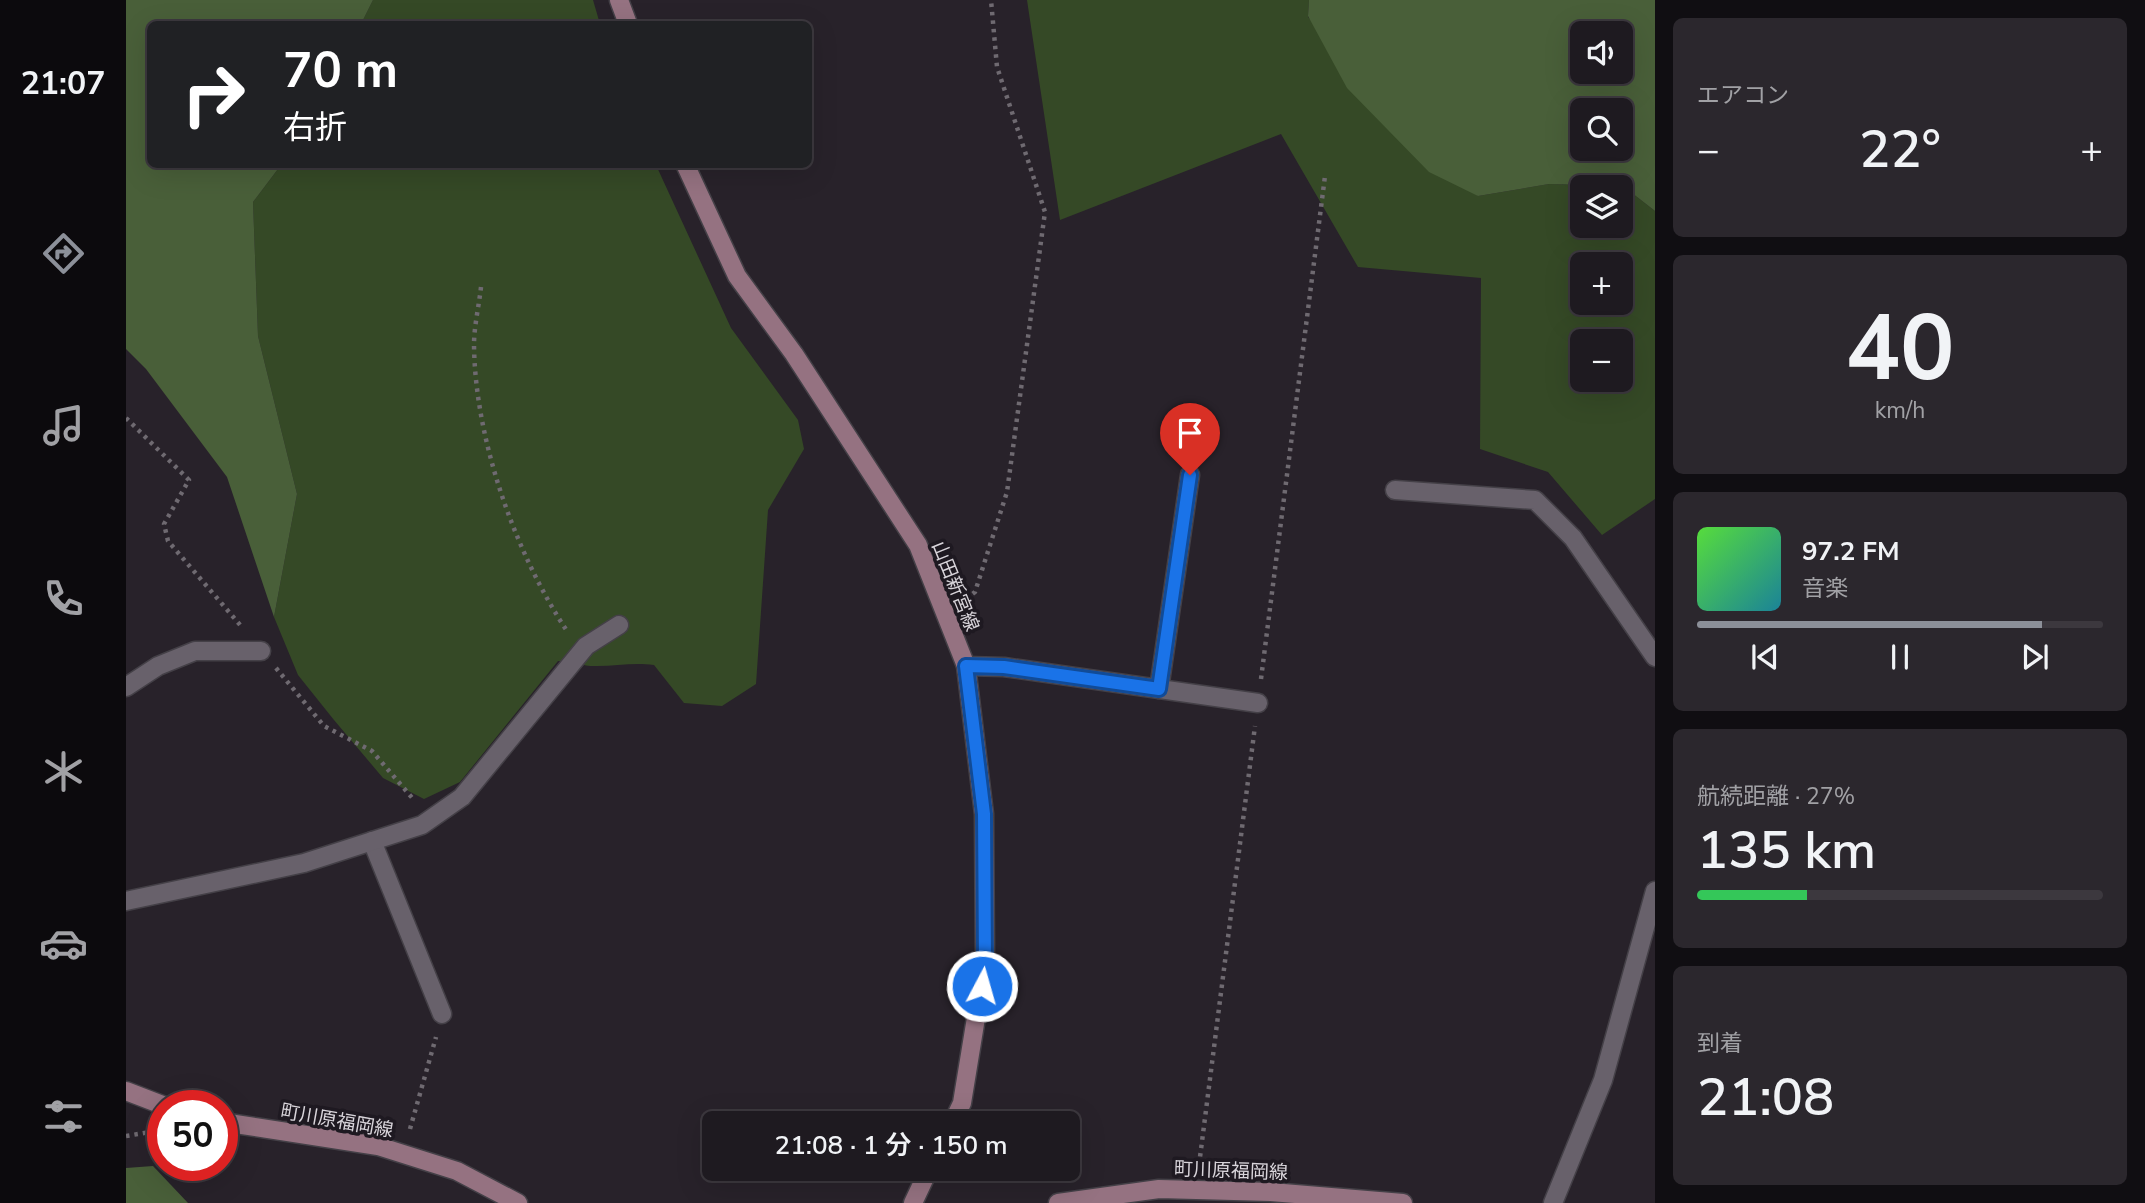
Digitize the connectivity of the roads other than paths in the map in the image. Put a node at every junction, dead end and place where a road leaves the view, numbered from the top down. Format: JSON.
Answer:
{"nodes":[{"id":1,"x":619,"y":0,"type":"edge"},
{"id":2,"x":627,"y":21,"type":"edge"},
{"id":3,"x":687,"y":168,"type":"edge"},
{"id":4,"x":1190,"y":475,"type":"dead end"},
{"id":5,"x":1395,"y":490,"type":"dead end"},
{"id":6,"x":619,"y":625,"type":"dead end"},
{"id":7,"x":261,"y":651,"type":"dead end"},
{"id":8,"x":1655,"y":657,"type":"edge"},
{"id":9,"x":966,"y":666,"type":"junction"},
{"id":10,"x":126,"y":687,"type":"edge"},
{"id":11,"x":1159,"y":689,"type":"junction"},
{"id":12,"x":1258,"y":703,"type":"dead end"},
{"id":13,"x":372,"y":841,"type":"junction"},
{"id":14,"x":1655,"y":891,"type":"edge"},
{"id":15,"x":126,"y":901,"type":"edge"},
{"id":16,"x":442,"y":1014,"type":"road end"},
{"id":17,"x":126,"y":1091,"type":"edge"},
{"id":18,"x":147,"y":1099,"type":"edge"},
{"id":19,"x":958,"y":1111,"type":"edge"},
{"id":20,"x":238,"y":1124,"type":"edge"},
{"id":21,"x":923,"y":1181,"type":"edge"},
{"id":22,"x":1195,"y":1196,"type":"edge"},
{"id":23,"x":518,"y":1203,"type":"edge"},
{"id":24,"x":912,"y":1203,"type":"edge"},
{"id":25,"x":1058,"y":1203,"type":"edge"},
{"id":26,"x":1403,"y":1203,"type":"edge"},
{"id":27,"x":1553,"y":1203,"type":"edge"}],
"edges":[{"from":1,"to":2,"type":"main road"},
{"from":3,"to":9,"type":"main road","name":"山田新宮線"},
{"from":4,"to":11,"type":"street"},
{"from":5,"to":8,"type":"street"},
{"from":6,"to":13,"type":"street"},
{"from":7,"to":10,"type":"street"},
{"from":9,"to":11,"type":"street"},
{"from":9,"to":19,"type":"main road","name":"山田新宮線"},
{"from":11,"to":12,"type":"street"},
{"from":13,"to":15,"type":"street"},
{"from":13,"to":16,"type":"street"},
{"from":14,"to":27,"type":"street"},
{"from":17,"to":18,"type":"main road"},
{"from":20,"to":23,"type":"main road","name":"町川原福岡線"},
{"from":21,"to":24,"type":"main road"},
{"from":22,"to":25,"type":"main road","name":"町川原福岡線"},
{"from":22,"to":26,"type":"main road","name":"町川原福岡線"}]}
